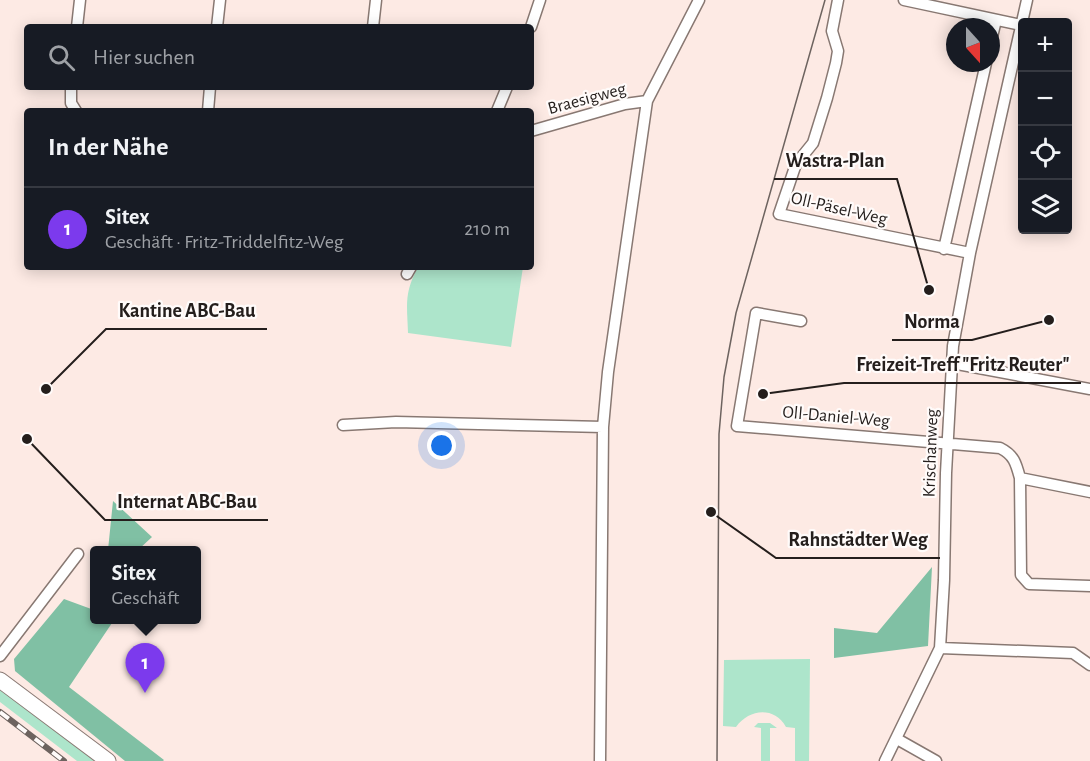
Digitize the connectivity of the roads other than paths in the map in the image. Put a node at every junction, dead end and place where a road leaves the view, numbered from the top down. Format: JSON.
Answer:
{"nodes":[{"id":1,"x":80,"y":0,"type":"edge"},
{"id":2,"x":220,"y":0,"type":"edge"},
{"id":3,"x":376,"y":0,"type":"edge"},
{"id":4,"x":540,"y":0,"type":"edge"},
{"id":5,"x":699,"y":0,"type":"edge"},
{"id":6,"x":838,"y":0,"type":"edge"},
{"id":7,"x":904,"y":0,"type":"edge"},
{"id":8,"x":1026,"y":0,"type":"edge"},
{"id":9,"x":987,"y":18,"type":"edge"},
{"id":10,"x":1023,"y":18,"type":"edge"},
{"id":11,"x":1000,"y":22,"type":"edge"},
{"id":12,"x":77,"y":24,"type":"edge"},
{"id":13,"x":217,"y":24,"type":"edge"},
{"id":14,"x":373,"y":24,"type":"edge"},
{"id":15,"x":532,"y":24,"type":"edge"},
{"id":16,"x":1018,"y":30,"type":"edge"},
{"id":17,"x":1018,"y":44,"type":"edge"},
{"id":18,"x":984,"y":72,"type":"edge"},
{"id":19,"x":71,"y":90,"type":"edge"},
{"id":20,"x":210,"y":90,"type":"edge"},
{"id":21,"x":506,"y":90,"type":"edge"},
{"id":22,"x":647,"y":101,"type":"junction"},
{"id":23,"x":74,"y":108,"type":"edge"},
{"id":24,"x":208,"y":108,"type":"edge"},
{"id":25,"x":498,"y":108,"type":"edge"},
{"id":26,"x":534,"y":130,"type":"edge"},
{"id":27,"x":944,"y":249,"type":"junction"},
{"id":28,"x":970,"y":254,"type":"junction"},
{"id":29,"x":801,"y":321,"type":"dead end"},
{"id":30,"x":951,"y":363,"type":"junction"},
{"id":31,"x":1090,"y":390,"type":"edge"},
{"id":32,"x":343,"y":425,"type":"dead end"},
{"id":33,"x":603,"y":427,"type":"junction"},
{"id":34,"x":949,"y":443,"type":"junction"},
{"id":35,"x":1020,"y":478,"type":"junction"},
{"id":36,"x":1090,"y":492,"type":"edge"},
{"id":37,"x":78,"y":554,"type":"dead end"},
{"id":38,"x":1090,"y":586,"type":"edge"},
{"id":39,"x":940,"y":648,"type":"junction"},
{"id":40,"x":0,"y":656,"type":"edge"},
{"id":41,"x":1090,"y":665,"type":"edge"},
{"id":42,"x":0,"y":680,"type":"edge"},
{"id":43,"x":897,"y":739,"type":"junction"},
{"id":44,"x":108,"y":761,"type":"edge"},
{"id":45,"x":600,"y":761,"type":"edge"},
{"id":46,"x":885,"y":761,"type":"edge"},
{"id":47,"x":936,"y":761,"type":"edge"}],
"edges":[{"from":1,"to":12,"type":"street"},
{"from":2,"to":13,"type":"street"},
{"from":3,"to":14,"type":"street"},
{"from":4,"to":15,"type":"street"},
{"from":5,"to":22,"type":"street","name":"Braesigweg"},
{"from":6,"to":27,"type":"street","name":"Oll-Päsel-Weg"},
{"from":7,"to":9,"type":"street"},
{"from":8,"to":10,"type":"street","name":"Krischanweg"},
{"from":11,"to":16,"type":"street"},
{"from":17,"to":28,"type":"street","name":"Krischanweg"},
{"from":18,"to":27,"type":"street"},
{"from":19,"to":23,"type":"street"},
{"from":20,"to":24,"type":"street"},
{"from":21,"to":25,"type":"street"},
{"from":22,"to":26,"type":"street","name":"Braesigweg"},
{"from":22,"to":33,"type":"street"},
{"from":27,"to":28,"type":"street","name":"Oll-Päsel-Weg"},
{"from":28,"to":30,"type":"street","name":"Krischanweg"},
{"from":29,"to":34,"type":"street","name":"Oll-Daniel-Weg"},
{"from":30,"to":31,"type":"street"},
{"from":30,"to":34,"type":"street","name":"Krischanweg"},
{"from":32,"to":33,"type":"street"},
{"from":33,"to":45,"type":"street"},
{"from":34,"to":35,"type":"street","name":"Oll-Daniel-Weg"},
{"from":34,"to":39,"type":"street","name":"Krischanweg"},
{"from":35,"to":36,"type":"street"},
{"from":35,"to":38,"type":"street"},
{"from":37,"to":40,"type":"street"},
{"from":39,"to":41,"type":"street"},
{"from":39,"to":43,"type":"street","name":"Krischanweg"},
{"from":42,"to":44,"type":"street"},
{"from":43,"to":46,"type":"street","name":"Krischanweg"},
{"from":43,"to":47,"type":"street"}]}
